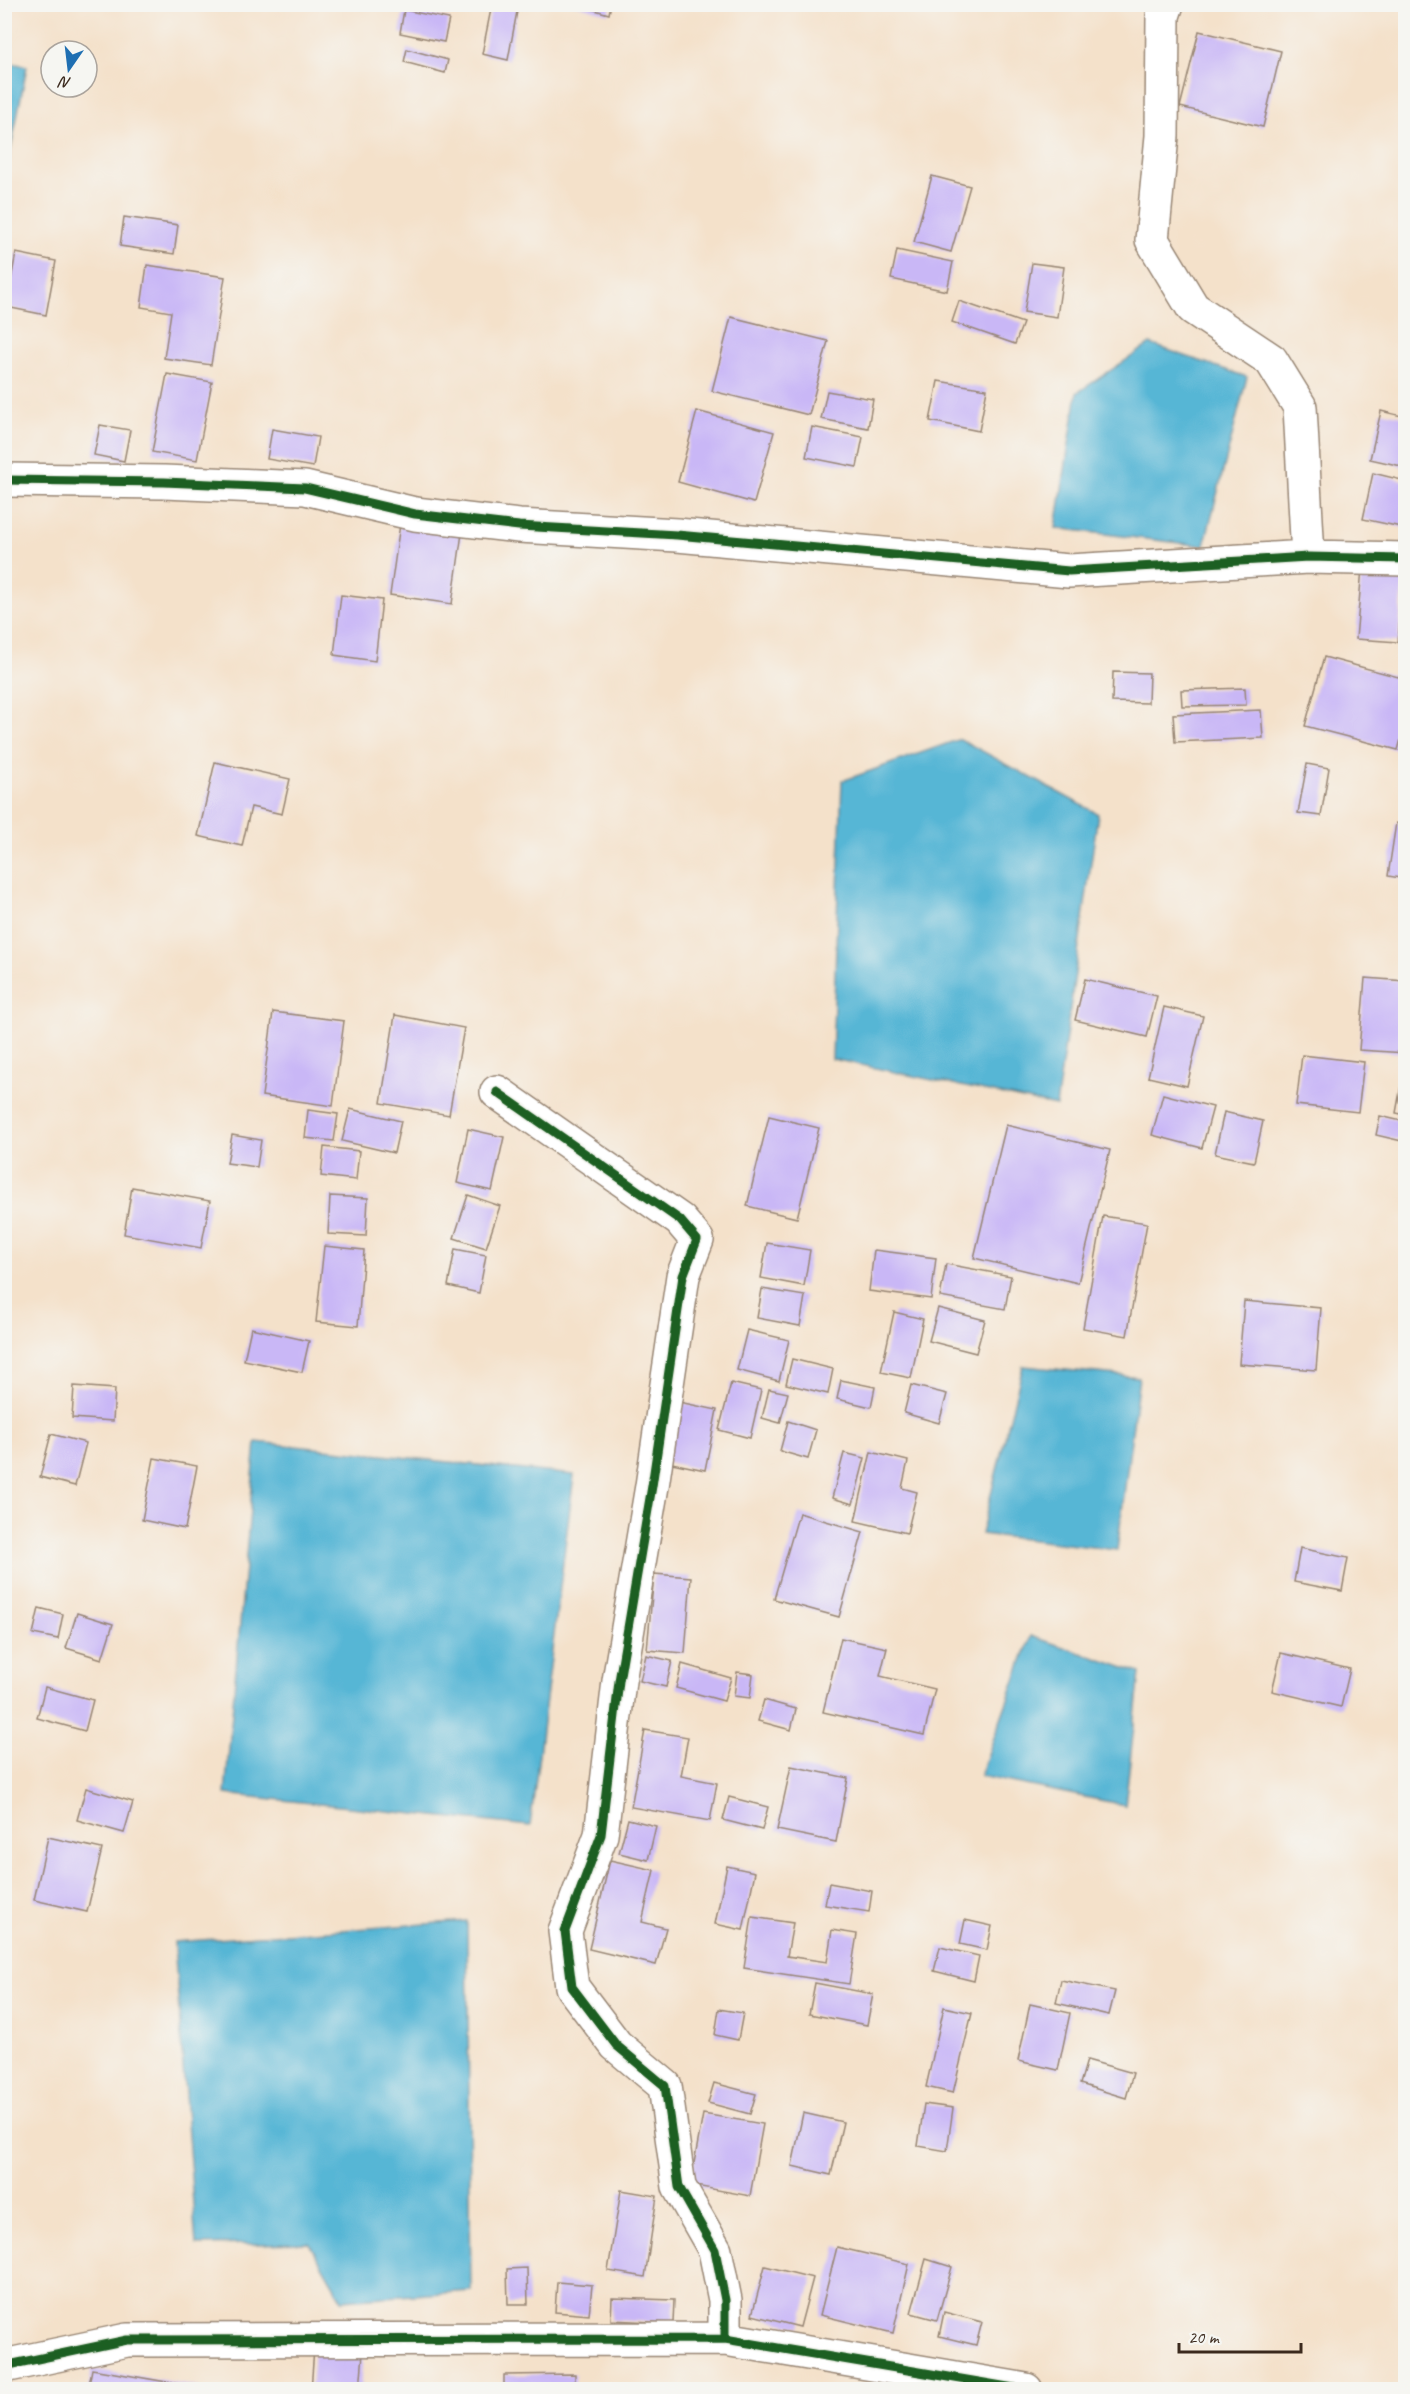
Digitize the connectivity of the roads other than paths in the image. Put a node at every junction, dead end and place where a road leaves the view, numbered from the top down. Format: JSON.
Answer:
{"nodes":[{"id":1,"x":1167,"y":4,"type":"edge"},
{"id":2,"x":4,"y":480,"type":"edge"},
{"id":3,"x":1308,"y":557,"type":"junction"},
{"id":4,"x":1406,"y":559,"type":"edge"},
{"id":5,"x":497,"y":1092,"type":"dead end"},
{"id":6,"x":725,"y":2339,"type":"junction"},
{"id":7,"x":4,"y":2366,"type":"edge"},
{"id":8,"x":1026,"y":2390,"type":"edge"}],
"edges":[{"from":1,"to":3,"type":"street"},
{"from":2,"to":3,"type":"street"},
{"from":3,"to":4,"type":"street"},
{"from":5,"to":6,"type":"street"},
{"from":6,"to":7,"type":"street"},
{"from":6,"to":8,"type":"street"}]}
